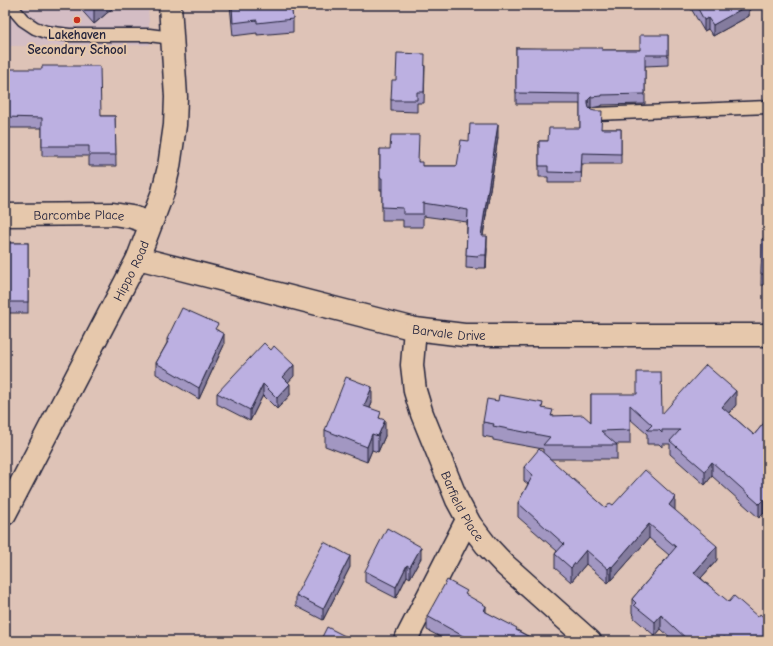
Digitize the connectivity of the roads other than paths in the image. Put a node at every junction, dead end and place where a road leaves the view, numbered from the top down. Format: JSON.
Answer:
{"nodes":[{"id":1,"x":10,"y":5,"type":"edge"},
{"id":2,"x":170,"y":5,"type":"edge"},
{"id":3,"x":172,"y":38,"type":"junction"},
{"id":4,"x":768,"y":107,"type":"edge"},
{"id":5,"x":595,"y":114,"type":"edge"},
{"id":6,"x":5,"y":214,"type":"edge"},
{"id":7,"x":151,"y":222,"type":"junction"},
{"id":8,"x":138,"y":258,"type":"junction"},
{"id":9,"x":415,"y":329,"type":"junction"},
{"id":10,"x":768,"y":335,"type":"edge"},
{"id":11,"x":5,"y":514,"type":"edge"},
{"id":12,"x":468,"y":520,"type":"junction"},
{"id":13,"x":405,"y":641,"type":"edge"},
{"id":14,"x":590,"y":641,"type":"edge"}],
"edges":[{"from":1,"to":3,"type":"lane"},
{"from":2,"to":3,"type":"street","name":"Hippo Road"},
{"from":3,"to":7,"type":"street","name":"Hippo Road"},
{"from":4,"to":5,"type":"lane"},
{"from":6,"to":7,"type":"street","name":"Barcombe Place"},
{"from":7,"to":8,"type":"street","name":"Hippo Road"},
{"from":8,"to":9,"type":"street","name":"Barvale Drive"},
{"from":8,"to":11,"type":"street","name":"Hippo Road"},
{"from":9,"to":10,"type":"street","name":"Barvale Drive"},
{"from":9,"to":12,"type":"street","name":"Barfield Place"},
{"from":12,"to":13,"type":"street"},
{"from":12,"to":14,"type":"street","name":"Barfield Place"}]}
